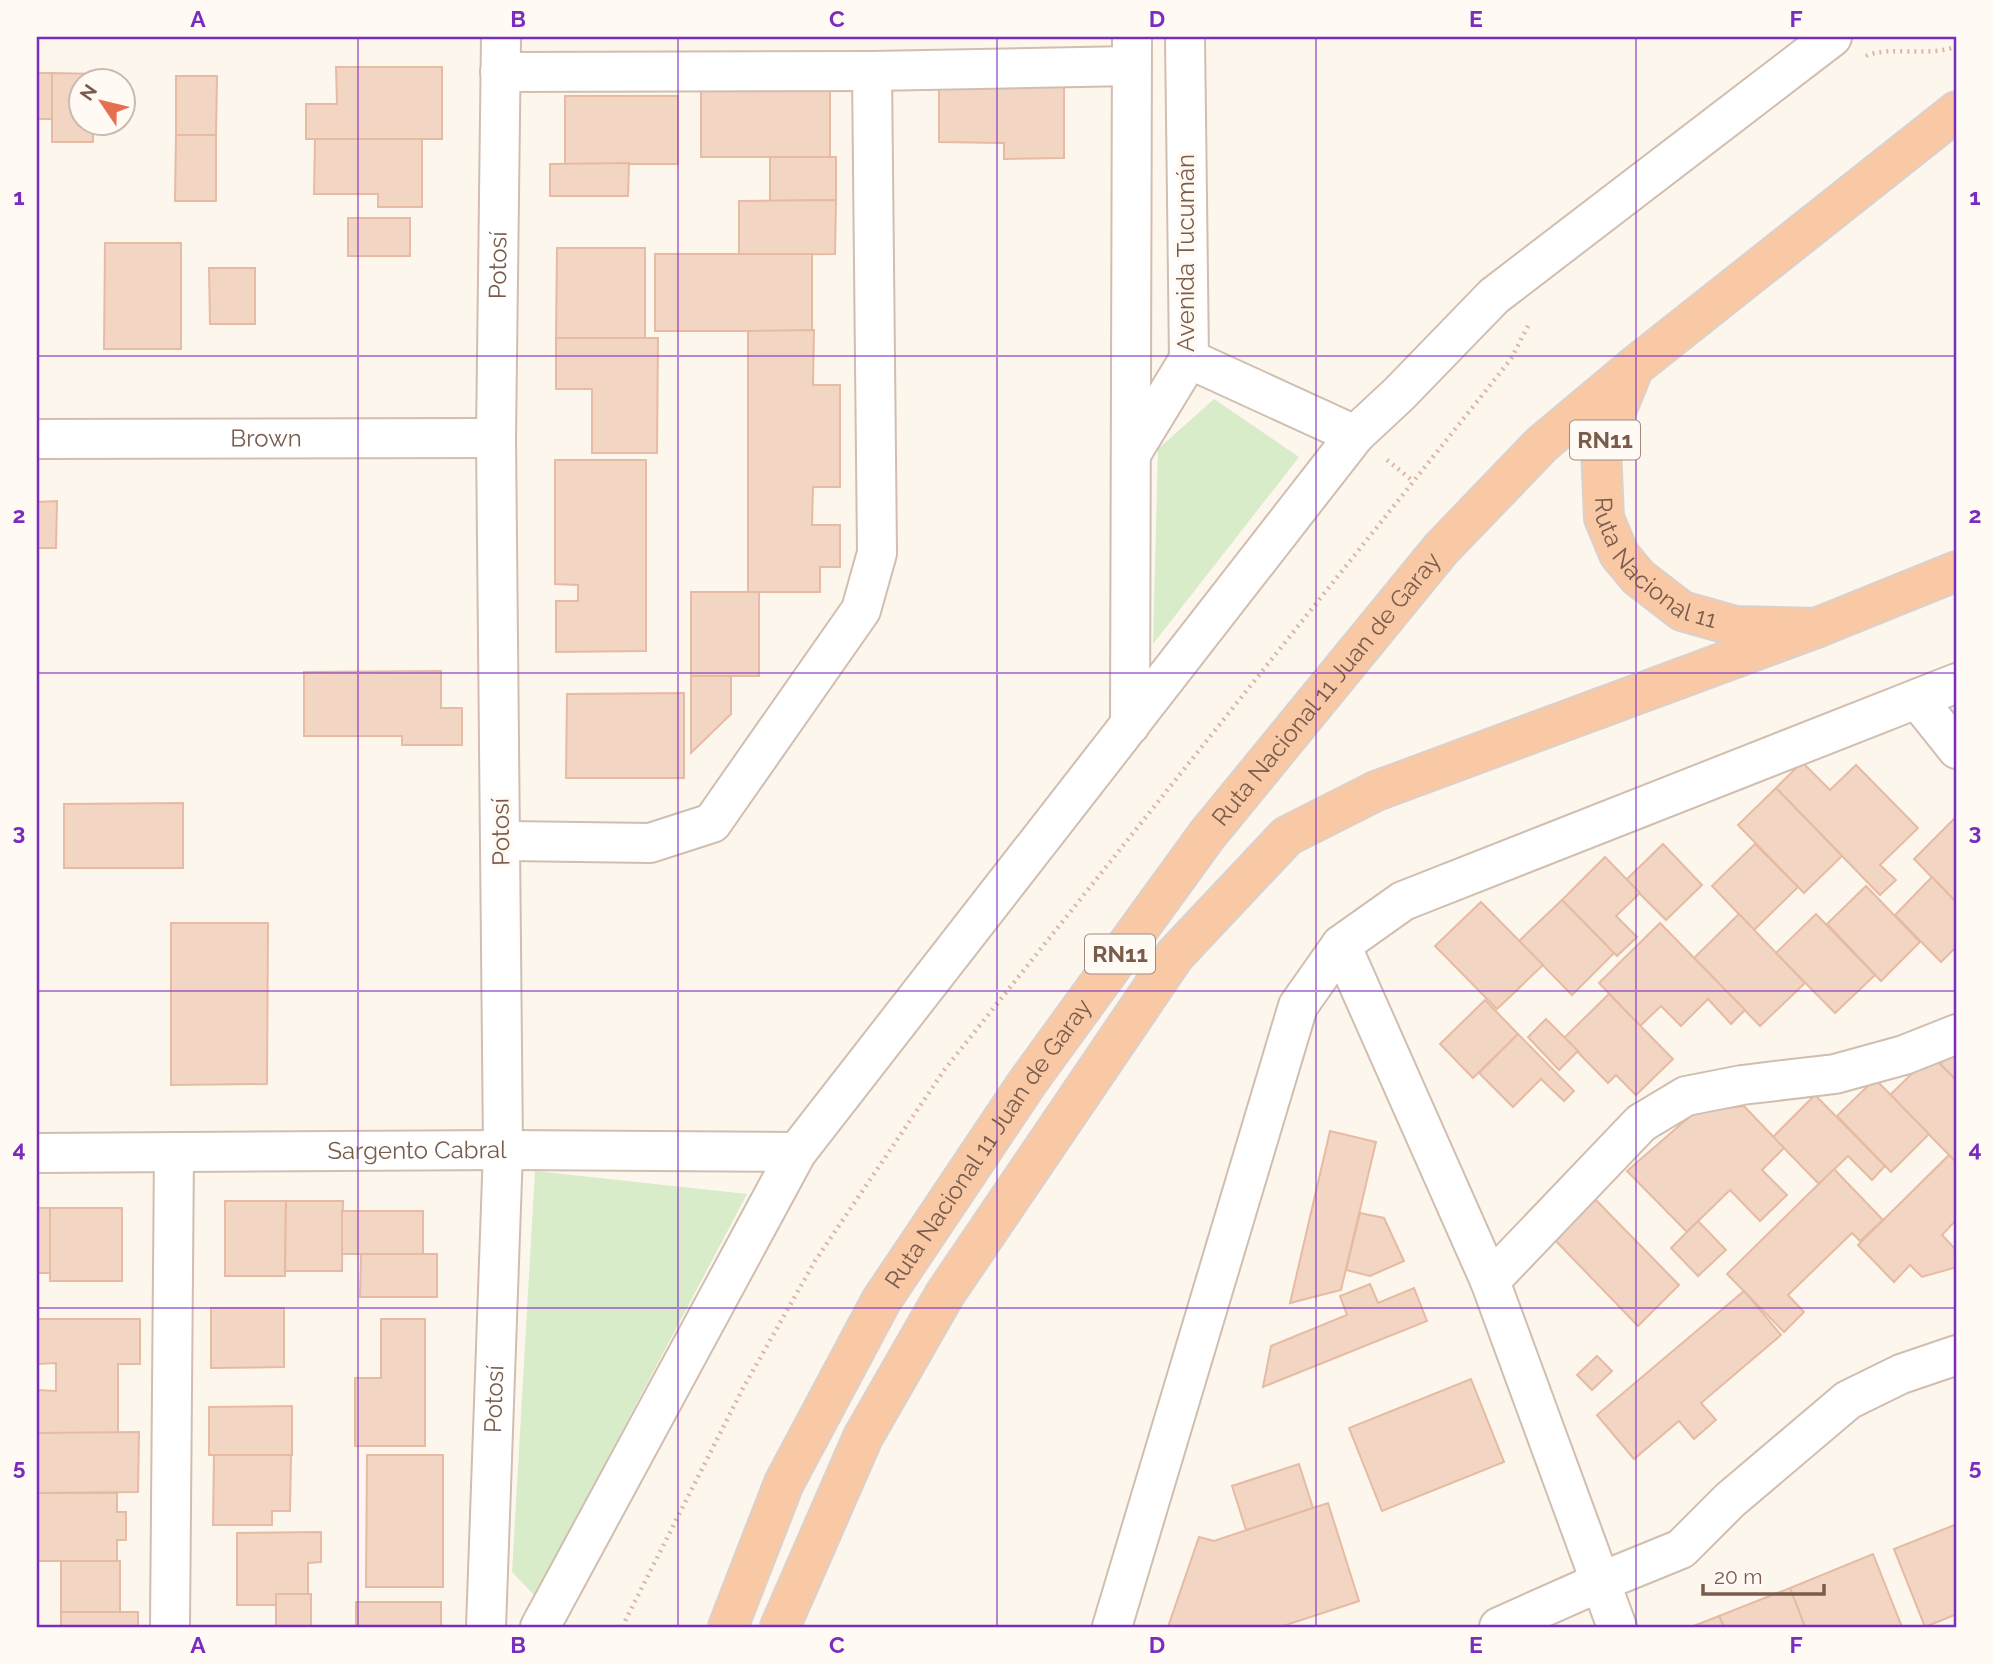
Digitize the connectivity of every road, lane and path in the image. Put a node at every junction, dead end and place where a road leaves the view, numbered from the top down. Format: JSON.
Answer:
{"nodes":[{"id":1,"x":1185,"y":37,"type":"edge"},
{"id":2,"x":1832,"y":37,"type":"edge"},
{"id":3,"x":1131,"y":51,"type":"edge"},
{"id":4,"x":500,"y":55,"type":"edge"},
{"id":5,"x":872,"y":71,"type":"junction"},
{"id":6,"x":1957,"y":111,"type":"edge"},
{"id":7,"x":1189,"y":359,"type":"junction"},
{"id":8,"x":1634,"y":367,"type":"junction"},
{"id":9,"x":1355,"y":435,"type":"junction"},
{"id":10,"x":496,"y":438,"type":"junction"},
{"id":11,"x":37,"y":439,"type":"edge"},
{"id":12,"x":1131,"y":454,"type":"junction"},
{"id":13,"x":1957,"y":571,"type":"edge"},
{"id":14,"x":1816,"y":628,"type":"junction"},
{"id":15,"x":1957,"y":683,"type":"edge"},
{"id":16,"x":1917,"y":699,"type":"junction"},
{"id":17,"x":1130,"y":725,"type":"junction"},
{"id":18,"x":1957,"y":749,"type":"edge"},
{"id":19,"x":501,"y":841,"type":"junction"},
{"id":20,"x":1341,"y":945,"type":"junction"},
{"id":21,"x":1957,"y":1034,"type":"edge"},
{"id":22,"x":503,"y":1150,"type":"junction"},
{"id":23,"x":174,"y":1152,"type":"junction"},
{"id":24,"x":797,"y":1152,"type":"junction"},
{"id":25,"x":37,"y":1153,"type":"edge"},
{"id":26,"x":1490,"y":1281,"type":"junction"},
{"id":27,"x":1957,"y":1355,"type":"edge"},
{"id":28,"x":1600,"y":1582,"type":"junction"},
{"id":29,"x":170,"y":1627,"type":"edge"},
{"id":30,"x":486,"y":1627,"type":"edge"},
{"id":31,"x":540,"y":1627,"type":"edge"},
{"id":32,"x":728,"y":1627,"type":"edge"},
{"id":33,"x":780,"y":1627,"type":"edge"},
{"id":34,"x":1112,"y":1627,"type":"edge"},
{"id":35,"x":1499,"y":1627,"type":"edge"},
{"id":36,"x":1617,"y":1627,"type":"edge"}],
"edges":[{"from":1,"to":7,"type":"street","name":"Avenida Tucumán"},
{"from":2,"to":9,"type":"street"},
{"from":3,"to":5,"type":"street"},
{"from":3,"to":12,"type":"street"},
{"from":4,"to":5,"type":"street"},
{"from":4,"to":10,"type":"street","name":"Potosí"},
{"from":5,"to":19,"type":"street"},
{"from":6,"to":8,"type":"highway","name":"Ruta Nacional 11","number":"RN11"},
{"from":7,"to":9,"type":"street"},
{"from":7,"to":12,"type":"street","name":"Avenida Tucumán"},
{"from":8,"to":14,"type":"highway","name":"Ruta Nacional 11","number":"RN11"},
{"from":8,"to":32,"type":"highway","name":"Ruta Nacional 11 Juan de Garay","number":"RN11"},
{"from":9,"to":17,"type":"street"},
{"from":10,"to":11,"type":"street","name":"Brown"},
{"from":10,"to":19,"type":"street","name":"Potosí"},
{"from":12,"to":17,"type":"street"},
{"from":13,"to":14,"type":"highway","name":"Ruta Nacional 11","number":"RN11"},
{"from":14,"to":33,"type":"highway","name":"Ruta Nacional 11 Juan de Garay","number":"RN11"},
{"from":15,"to":16,"type":"street"},
{"from":16,"to":18,"type":"street"},
{"from":16,"to":20,"type":"street"},
{"from":17,"to":24,"type":"street"},
{"from":19,"to":22,"type":"street","name":"Potosí"},
{"from":20,"to":26,"type":"street"},
{"from":20,"to":34,"type":"street"},
{"from":21,"to":26,"type":"street"},
{"from":22,"to":23,"type":"street","name":"Sargento Cabral"},
{"from":22,"to":24,"type":"street","name":"Sargento Cabral"},
{"from":22,"to":30,"type":"street","name":"Potosí"},
{"from":23,"to":25,"type":"street","name":"Sargento Cabral"},
{"from":23,"to":29,"type":"street"},
{"from":24,"to":31,"type":"street"},
{"from":26,"to":28,"type":"street"},
{"from":27,"to":28,"type":"street"},
{"from":28,"to":35,"type":"street"},
{"from":28,"to":36,"type":"street"}]}
